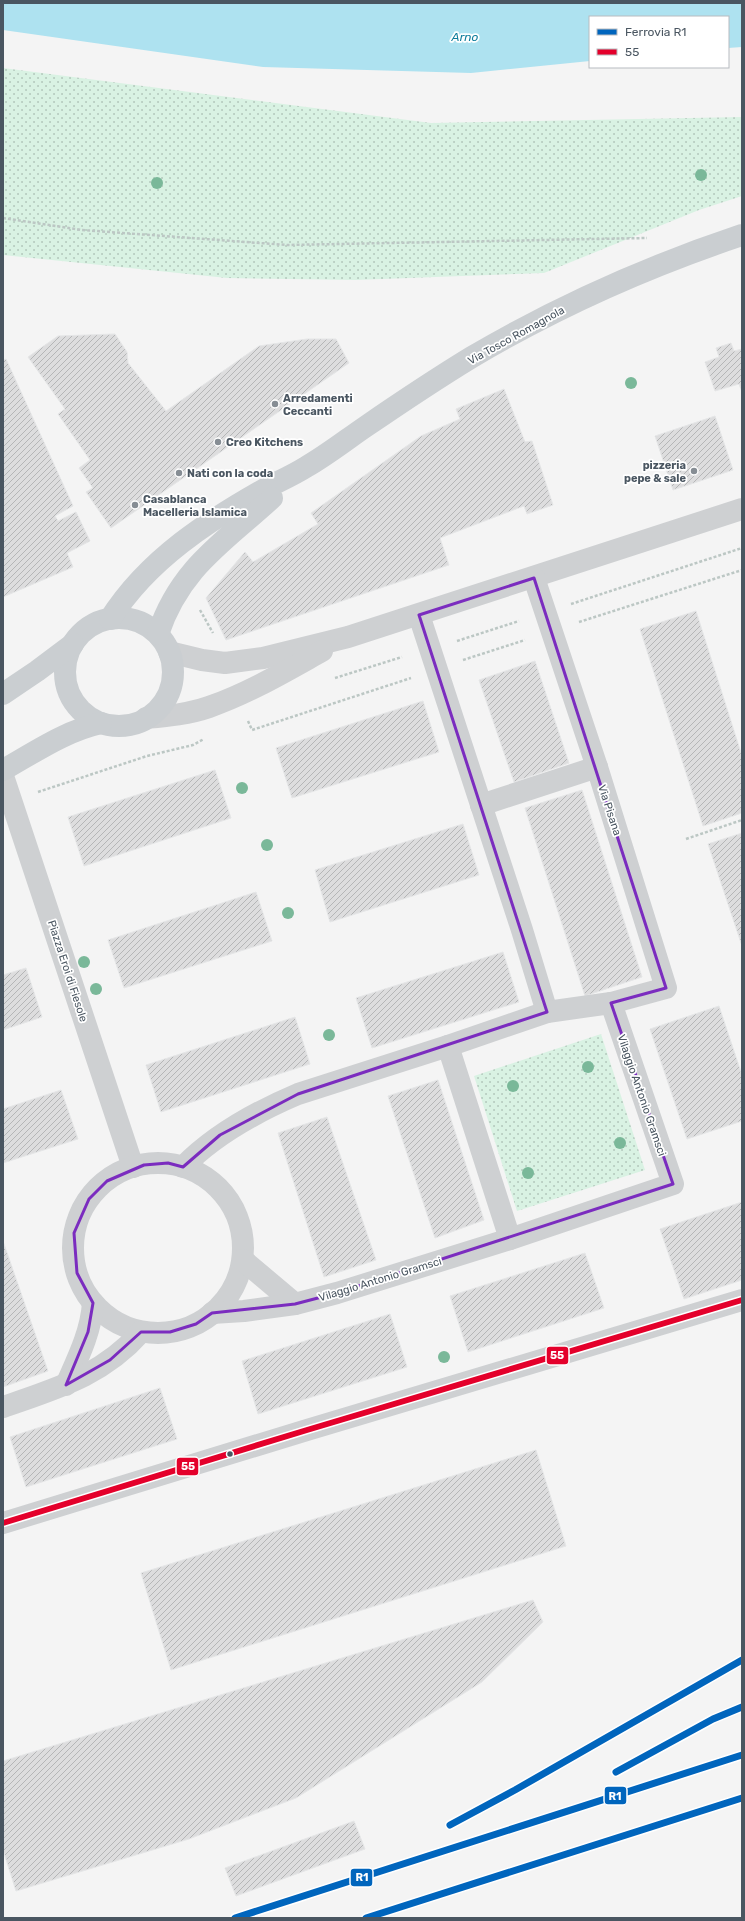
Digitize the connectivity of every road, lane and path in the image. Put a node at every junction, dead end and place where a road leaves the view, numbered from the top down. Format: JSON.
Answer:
{"nodes":[{"id":1,"x":3,"y":218,"type":"edge"},
{"id":2,"x":742,"y":235,"type":"edge"},
{"id":3,"x":647,"y":238,"type":"dead end"},
{"id":4,"x":307,"y":467,"type":"junction"},
{"id":5,"x":742,"y":509,"type":"edge"},
{"id":6,"x":742,"y":548,"type":"edge"},
{"id":7,"x":742,"y":570,"type":"edge"},
{"id":8,"x":534,"y":578,"type":"junction"},
{"id":9,"x":199,"y":608,"type":"dead end"},
{"id":10,"x":420,"y":615,"type":"junction"},
{"id":11,"x":110,"y":619,"type":"junction"},
{"id":12,"x":548,"y":622,"type":"junction"},
{"id":13,"x":214,"y":635,"type":"dead end"},
{"id":14,"x":348,"y":637,"type":"junction"},
{"id":15,"x":163,"y":643,"type":"junction"},
{"id":16,"x":73,"y":644,"type":"junction"},
{"id":17,"x":434,"y":659,"type":"junction"},
{"id":18,"x":328,"y":680,"type":"dead end"},
{"id":19,"x":3,"y":694,"type":"edge"},
{"id":20,"x":146,"y":718,"type":"junction"},
{"id":21,"x":247,"y":719,"type":"dead end"},
{"id":22,"x":101,"y":723,"type":"junction"},
{"id":23,"x":206,"y":738,"type":"dead end"},
{"id":24,"x":597,"y":767,"type":"junction"},
{"id":25,"x":3,"y":770,"type":"edge"},
{"id":26,"x":3,"y":776,"type":"edge"},
{"id":27,"x":12,"y":801,"type":"junction"},
{"id":28,"x":481,"y":805,"type":"junction"},
{"id":29,"x":742,"y":820,"type":"edge"},
{"id":30,"x":686,"y":839,"type":"dead end"},
{"id":31,"x":611,"y":1003,"type":"junction"},
{"id":32,"x":547,"y":1012,"type":"junction"},
{"id":33,"x":448,"y":1046,"type":"junction"},
{"id":34,"x":183,"y":1167,"type":"junction"},
{"id":35,"x":133,"y":1168,"type":"junction"},
{"id":36,"x":510,"y":1239,"type":"junction"},
{"id":37,"x":243,"y":1260,"type":"junction"},
{"id":38,"x":742,"y":1300,"type":"edge"},
{"id":39,"x":93,"y":1303,"type":"junction"},
{"id":40,"x":295,"y":1304,"type":"junction"},
{"id":41,"x":212,"y":1313,"type":"junction"},
{"id":42,"x":141,"y":1332,"type":"junction"},
{"id":43,"x":66,"y":1385,"type":"junction"},
{"id":44,"x":3,"y":1407,"type":"edge"},
{"id":45,"x":4,"y":1517,"type":"edge"}],
"edges":[{"from":1,"to":3,"type":"path"},
{"from":2,"to":4,"type":"main road","name":"Via Tosco Romagnola"},
{"from":4,"to":11,"type":"main road","name":"Via Tosco Romagnola"},
{"from":4,"to":15,"type":"main road","name":"Via Tosco Romagnola"},
{"from":5,"to":8,"type":"street"},
{"from":6,"to":12,"type":"path"},
{"from":7,"to":12,"type":"path"},
{"from":8,"to":10,"type":"street"},
{"from":8,"to":12,"type":"street","name":"Via Pisana"},
{"from":9,"to":13,"type":"path"},
{"from":10,"to":14,"type":"street"},
{"from":10,"to":17,"type":"street"},
{"from":11,"to":15,"type":"main road"},
{"from":11,"to":16,"type":"main road"},
{"from":12,"to":17,"type":"path"},
{"from":12,"to":17,"type":"path"},
{"from":12,"to":24,"type":"street","name":"Via Pisana"},
{"from":14,"to":15,"type":"street"},
{"from":14,"to":20,"type":"street"},
{"from":15,"to":20,"type":"main road"},
{"from":16,"to":19,"type":"main road"},
{"from":16,"to":22,"type":"main road"},
{"from":17,"to":18,"type":"path"},
{"from":17,"to":21,"type":"path"},
{"from":17,"to":28,"type":"street"},
{"from":20,"to":22,"type":"main road"},
{"from":22,"to":25,"type":"main road"},
{"from":23,"to":27,"type":"path"},
{"from":24,"to":28,"type":"street"},
{"from":24,"to":31,"type":"street","name":"Via Pisana"},
{"from":26,"to":27,"type":"street","name":"Piazza Eroi di Fiesole"},
{"from":27,"to":35,"type":"street","name":"Piazza Eroi di Fiesole"},
{"from":28,"to":32,"type":"street"},
{"from":29,"to":30,"type":"path"},
{"from":31,"to":32,"type":"street"},
{"from":31,"to":36,"type":"street","name":"Vilaggio Antonio Gramsci"},
{"from":32,"to":33,"type":"street"},
{"from":33,"to":34,"type":"street"},
{"from":33,"to":36,"type":"street"},
{"from":34,"to":35,"type":"street"},
{"from":34,"to":37,"type":"street"},
{"from":35,"to":39,"type":"street"},
{"from":36,"to":40,"type":"street","name":"Vilaggio Antonio Gramsci"},
{"from":37,"to":40,"type":"street"},
{"from":37,"to":41,"type":"street"},
{"from":38,"to":45,"type":"street"},
{"from":39,"to":42,"type":"street"},
{"from":39,"to":43,"type":"street"},
{"from":40,"to":41,"type":"street","name":"Vilaggio Antonio Gramsci"},
{"from":41,"to":42,"type":"street"},
{"from":42,"to":43,"type":"street"},
{"from":43,"to":44,"type":"street"}]}
